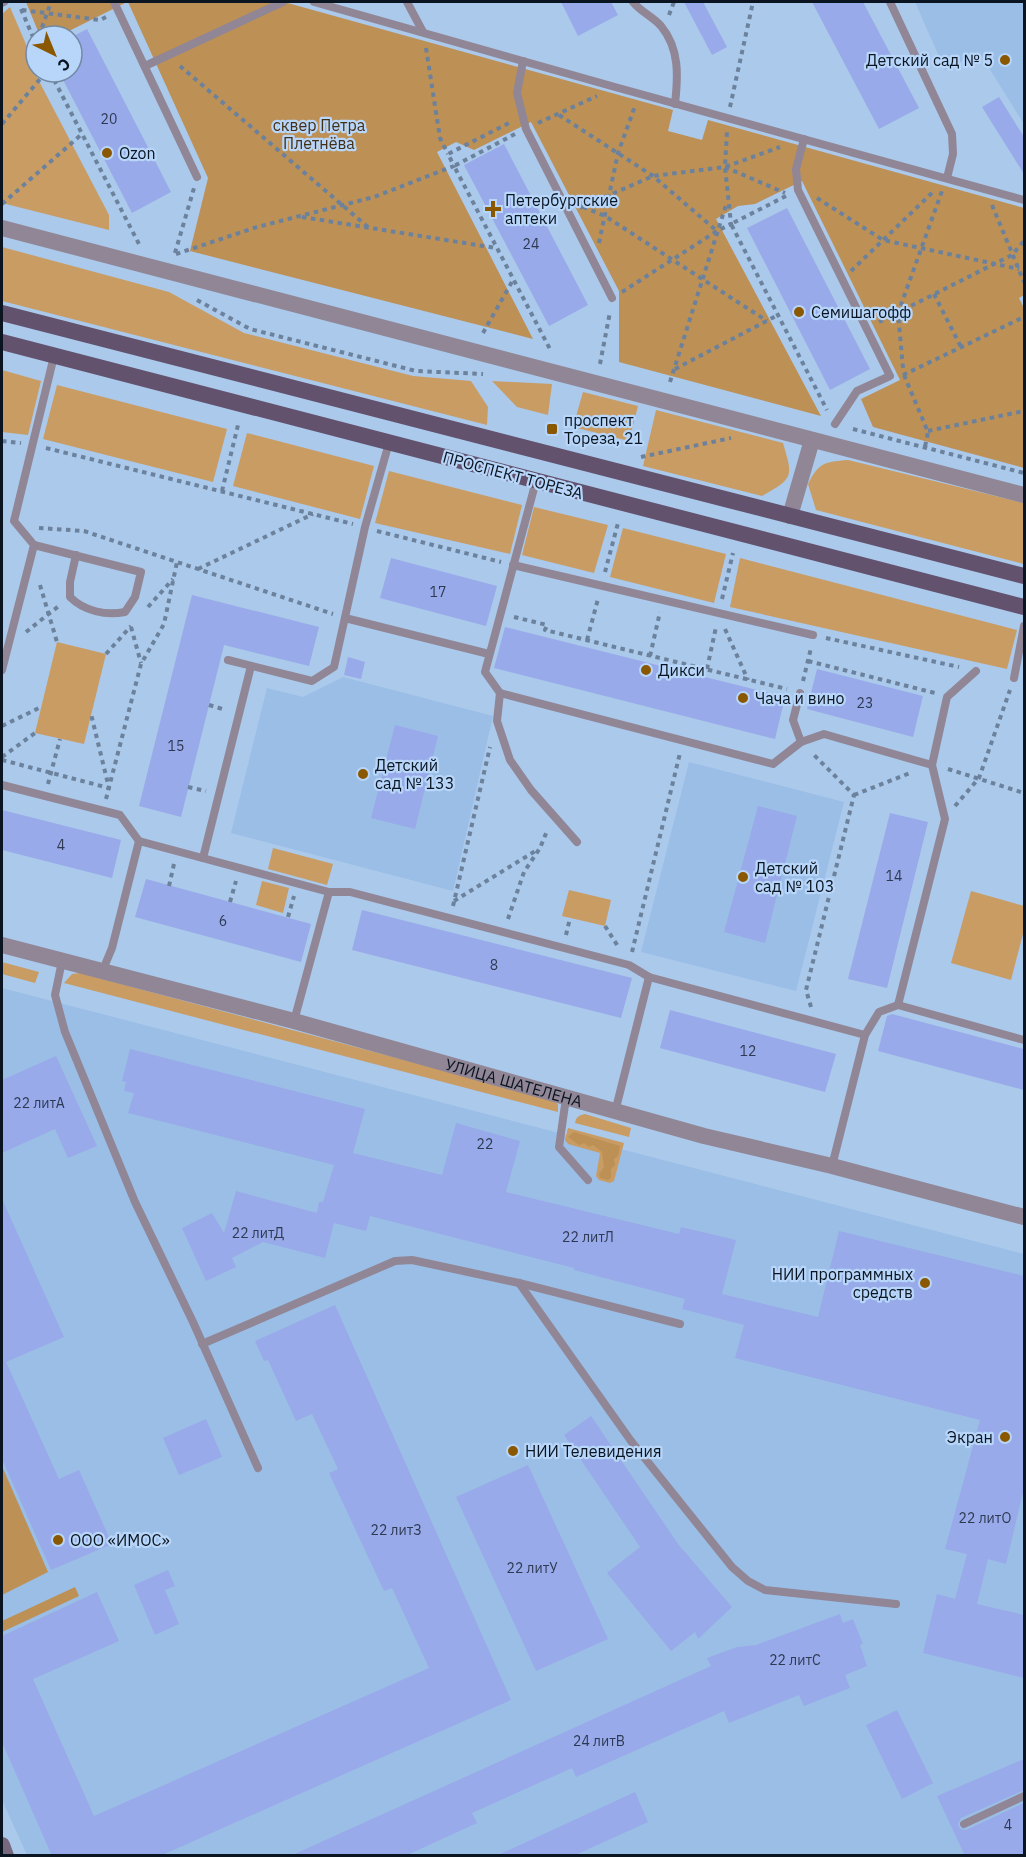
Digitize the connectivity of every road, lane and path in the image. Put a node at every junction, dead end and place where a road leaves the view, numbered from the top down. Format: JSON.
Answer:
{"nodes":[{"id":1,"x":18,"y":2,"type":"edge"},
{"id":2,"x":51,"y":2,"type":"edge"},
{"id":3,"x":114,"y":2,"type":"edge"},
{"id":4,"x":283,"y":2,"type":"edge"},
{"id":5,"x":314,"y":2,"type":"edge"},
{"id":6,"x":407,"y":2,"type":"edge"},
{"id":7,"x":633,"y":2,"type":"edge"},
{"id":8,"x":753,"y":2,"type":"edge"},
{"id":9,"x":890,"y":2,"type":"edge"},
{"id":10,"x":21,"y":10,"type":"junction"},
{"id":11,"x":47,"y":13,"type":"junction"},
{"id":12,"x":100,"y":20,"type":"dead end"},
{"id":13,"x":27,"y":24,"type":"edge"},
{"id":14,"x":43,"y":24,"type":"edge"},
{"id":15,"x":423,"y":32,"type":"junction"},
{"id":16,"x":168,"y":56,"type":"junction"},
{"id":17,"x":523,"y":61,"type":"junction"},
{"id":18,"x":145,"y":66,"type":"junction"},
{"id":19,"x":37,"y":84,"type":"edge"},
{"id":20,"x":55,"y":84,"type":"edge"},
{"id":21,"x":615,"y":87,"type":"junction"},
{"id":22,"x":639,"y":94,"type":"junction"},
{"id":23,"x":675,"y":104,"type":"junction"},
{"id":24,"x":558,"y":114,"type":"junction"},
{"id":25,"x":522,"y":116,"type":"junction"},
{"id":26,"x":728,"y":118,"type":"junction"},
{"id":27,"x":2,"y":124,"type":"edge"},
{"id":28,"x":526,"y":129,"type":"junction"},
{"id":29,"x":82,"y":134,"type":"junction"},
{"id":30,"x":804,"y":139,"type":"junction"},
{"id":31,"x":618,"y":153,"type":"junction"},
{"id":32,"x":448,"y":154,"type":"junction"},
{"id":33,"x":454,"y":166,"type":"junction"},
{"id":34,"x":725,"y":167,"type":"junction"},
{"id":35,"x":654,"y":176,"type":"junction"},
{"id":36,"x":197,"y":177,"type":"joint"},
{"id":37,"x":947,"y":178,"type":"junction"},
{"id":38,"x":985,"y":189,"type":"junction"},
{"id":39,"x":798,"y":190,"type":"junction"},
{"id":40,"x":609,"y":196,"type":"junction"},
{"id":41,"x":728,"y":198,"type":"junction"},
{"id":42,"x":1024,"y":200,"type":"edge"},
{"id":43,"x":2,"y":204,"type":"edge"},
{"id":44,"x":342,"y":205,"type":"junction"},
{"id":45,"x":583,"y":207,"type":"junction"},
{"id":46,"x":569,"y":213,"type":"junction"},
{"id":47,"x":300,"y":216,"type":"junction"},
{"id":48,"x":605,"y":216,"type":"junction"},
{"id":49,"x":731,"y":224,"type":"junction"},
{"id":50,"x":2,"y":228,"type":"edge"},
{"id":51,"x":369,"y":228,"type":"junction"},
{"id":52,"x":717,"y":231,"type":"junction"},
{"id":53,"x":883,"y":240,"type":"junction"},
{"id":54,"x":1024,"y":241,"type":"edge"},
{"id":55,"x":139,"y":244,"type":"dead end"},
{"id":56,"x":497,"y":248,"type":"junction"},
{"id":57,"x":921,"y":248,"type":"junction"},
{"id":58,"x":587,"y":249,"type":"junction"},
{"id":59,"x":1012,"y":255,"type":"junction"},
{"id":60,"x":672,"y":259,"type":"junction"},
{"id":61,"x":994,"y":264,"type":"junction"},
{"id":62,"x":1019,"y":269,"type":"junction"},
{"id":63,"x":514,"y":279,"type":"junction"},
{"id":64,"x":702,"y":279,"type":"junction"},
{"id":65,"x":842,"y":280,"type":"junction"},
{"id":66,"x":1024,"y":282,"type":"edge"},
{"id":67,"x":934,"y":294,"type":"junction"},
{"id":68,"x":612,"y":298,"type":"junction"},
{"id":69,"x":2,"y":313,"type":"edge"},
{"id":70,"x":898,"y":313,"type":"junction"},
{"id":71,"x":778,"y":315,"type":"junction"},
{"id":72,"x":1024,"y":317,"type":"edge"},
{"id":73,"x":767,"y":321,"type":"junction"},
{"id":74,"x":866,"y":329,"type":"junction"},
{"id":75,"x":483,"y":333,"type":"dead end"},
{"id":76,"x":2,"y":342,"type":"edge"},
{"id":77,"x":961,"y":347,"type":"junction"},
{"id":78,"x":552,"y":351,"type":"dead end"},
{"id":79,"x":54,"y":356,"type":"junction"},
{"id":80,"x":600,"y":364,"type":"dead end"},
{"id":81,"x":675,"y":369,"type":"junction"},
{"id":82,"x":904,"y":375,"type":"junction"},
{"id":83,"x":890,"y":376,"type":"junction"},
{"id":84,"x":670,"y":382,"type":"dead end"},
{"id":85,"x":1024,"y":411,"type":"edge"},
{"id":86,"x":835,"y":424,"type":"joint"},
{"id":87,"x":238,"y":425,"type":"dead end"},
{"id":88,"x":928,"y":432,"type":"junction"},
{"id":89,"x":737,"y":437,"type":"dead end"},
{"id":90,"x":812,"y":440,"type":"junction"},
{"id":91,"x":2,"y":441,"type":"edge"},
{"id":92,"x":389,"y":443,"type":"junction"},
{"id":93,"x":33,"y":445,"type":"junction"},
{"id":94,"x":925,"y":447,"type":"dead end"},
{"id":95,"x":635,"y":459,"type":"dead end"},
{"id":96,"x":536,"y":481,"type":"junction"},
{"id":97,"x":222,"y":491,"type":"junction"},
{"id":98,"x":1024,"y":495,"type":"edge"},
{"id":99,"x":313,"y":514,"type":"junction"},
{"id":100,"x":790,"y":516,"type":"junction"},
{"id":101,"x":365,"y":528,"type":"junction"},
{"id":102,"x":24,"y":534,"type":"junction"},
{"id":103,"x":34,"y":545,"type":"junction"},
{"id":104,"x":76,"y":555,"type":"junction"},
{"id":105,"x":31,"y":556,"type":"junction"},
{"id":106,"x":177,"y":562,"type":"junction"},
{"id":107,"x":513,"y":565,"type":"junction"},
{"id":108,"x":198,"y":570,"type":"junction"},
{"id":109,"x":1024,"y":576,"type":"edge"},
{"id":110,"x":70,"y":597,"type":"junction"},
{"id":111,"x":663,"y":600,"type":"junction"},
{"id":112,"x":1024,"y":608,"type":"edge"},
{"id":113,"x":125,"y":612,"type":"junction"},
{"id":114,"x":48,"y":614,"type":"junction"},
{"id":115,"x":500,"y":614,"type":"junction"},
{"id":116,"x":719,"y":615,"type":"junction"},
{"id":117,"x":345,"y":618,"type":"junction"},
{"id":118,"x":1024,"y":626,"type":"edge"},
{"id":119,"x":813,"y":635,"type":"joint"},
{"id":120,"x":57,"y":642,"type":"dead end"},
{"id":121,"x":8,"y":646,"type":"junction"},
{"id":122,"x":489,"y":654,"type":"junction"},
{"id":123,"x":650,"y":656,"type":"junction"},
{"id":124,"x":228,"y":660,"type":"dead end"},
{"id":125,"x":141,"y":664,"type":"junction"},
{"id":126,"x":250,"y":666,"type":"junction"},
{"id":127,"x":2,"y":670,"type":"edge"},
{"id":128,"x":976,"y":671,"type":"joint"},
{"id":129,"x":1014,"y":678,"type":"joint"},
{"id":130,"x":748,"y":680,"type":"junction"},
{"id":131,"x":500,"y":693,"type":"junction"},
{"id":132,"x":800,"y":693,"type":"junction"},
{"id":133,"x":947,"y":697,"type":"junction"},
{"id":134,"x":41,"y":707,"type":"dead end"},
{"id":135,"x":91,"y":714,"type":"dead end"},
{"id":136,"x":497,"y":721,"type":"junction"},
{"id":137,"x":2,"y":726,"type":"edge"},
{"id":138,"x":35,"y":733,"type":"dead end"},
{"id":139,"x":60,"y":739,"type":"dead end"},
{"id":140,"x":683,"y":740,"type":"junction"},
{"id":141,"x":801,"y":742,"type":"junction"},
{"id":142,"x":2,"y":759,"type":"edge"},
{"id":143,"x":932,"y":765,"type":"junction"},
{"id":144,"x":51,"y":773,"type":"junction"},
{"id":145,"x":979,"y":778,"type":"junction"},
{"id":146,"x":2,"y":785,"type":"edge"},
{"id":147,"x":109,"y":788,"type":"junction"},
{"id":148,"x":1024,"y":793,"type":"edge"},
{"id":149,"x":854,"y":795,"type":"junction"},
{"id":150,"x":103,"y":811,"type":"junction"},
{"id":151,"x":553,"y":816,"type":"junction"},
{"id":152,"x":945,"y":819,"type":"junction"},
{"id":153,"x":139,"y":841,"type":"junction"},
{"id":154,"x":577,"y":842,"type":"dead end"},
{"id":155,"x":540,"y":848,"type":"junction"},
{"id":156,"x":177,"y":852,"type":"junction"},
{"id":157,"x":203,"y":858,"type":"junction"},
{"id":158,"x":239,"y":868,"type":"junction"},
{"id":159,"x":297,"y":884,"type":"junction"},
{"id":160,"x":170,"y":886,"type":"dead end"},
{"id":161,"x":329,"y":892,"type":"junction"},
{"id":162,"x":230,"y":902,"type":"dead end"},
{"id":163,"x":454,"y":902,"type":"junction"},
{"id":164,"x":288,"y":917,"type":"dead end"},
{"id":165,"x":450,"y":918,"type":"junction"},
{"id":166,"x":503,"y":932,"type":"junction"},
{"id":167,"x":2,"y":945,"type":"edge"},
{"id":168,"x":62,"y":961,"type":"junction"},
{"id":169,"x":629,"y":965,"type":"junction"},
{"id":170,"x":102,"y":972,"type":"junction"},
{"id":171,"x":649,"y":977,"type":"junction"},
{"id":172,"x":898,"y":1005,"type":"junction"},
{"id":173,"x":294,"y":1020,"type":"junction"},
{"id":174,"x":816,"y":1022,"type":"junction"},
{"id":175,"x":865,"y":1035,"type":"junction"},
{"id":176,"x":1024,"y":1040,"type":"edge"},
{"id":177,"x":566,"y":1098,"type":"junction"},
{"id":178,"x":615,"y":1112,"type":"junction"},
{"id":179,"x":831,"y":1166,"type":"junction"},
{"id":180,"x":588,"y":1180,"type":"dead end"},
{"id":181,"x":1024,"y":1217,"type":"edge"},
{"id":182,"x":519,"y":1283,"type":"junction"},
{"id":183,"x":680,"y":1323,"type":"dead end"},
{"id":184,"x":202,"y":1344,"type":"junction"},
{"id":185,"x":258,"y":1468,"type":"dead end"},
{"id":186,"x":896,"y":1604,"type":"dead end"},
{"id":187,"x":1024,"y":1796,"type":"edge"},
{"id":188,"x":964,"y":1824,"type":"dead end"},
{"id":189,"x":2,"y":1845,"type":"edge"},
{"id":190,"x":6,"y":1856,"type":"edge"}],
"edges":[{"from":1,"to":10,"type":"path"},
{"from":2,"to":11,"type":"path"},
{"from":3,"to":18,"type":"lane"},
{"from":4,"to":16,"type":"lane"},
{"from":5,"to":15,"type":"lane"},
{"from":6,"to":15,"type":"lane"},
{"from":7,"to":23,"type":"lane"},
{"from":8,"to":26,"type":"path"},
{"from":9,"to":37,"type":"lane"},
{"from":10,"to":11,"type":"path"},
{"from":10,"to":13,"type":"path"},
{"from":11,"to":12,"type":"path"},
{"from":11,"to":14,"type":"path"},
{"from":15,"to":17,"type":"lane"},
{"from":15,"to":32,"type":"path"},
{"from":16,"to":18,"type":"lane"},
{"from":16,"to":44,"type":"path"},
{"from":17,"to":21,"type":"lane"},
{"from":17,"to":25,"type":"lane"},
{"from":18,"to":36,"type":"lane"},
{"from":19,"to":27,"type":"path"},
{"from":20,"to":29,"type":"path"},
{"from":21,"to":22,"type":"lane"},
{"from":21,"to":24,"type":"path"},
{"from":22,"to":23,"type":"lane"},
{"from":22,"to":31,"type":"path"},
{"from":23,"to":26,"type":"lane"},
{"from":24,"to":28,"type":"path"},
{"from":24,"to":31,"type":"path"},
{"from":25,"to":28,"type":"lane"},
{"from":25,"to":32,"type":"path"},
{"from":26,"to":30,"type":"lane"},
{"from":26,"to":34,"type":"path"},
{"from":28,"to":33,"type":"path"},
{"from":28,"to":46,"type":"lane"},
{"from":29,"to":43,"type":"path"},
{"from":29,"to":55,"type":"path"},
{"from":30,"to":34,"type":"path"},
{"from":30,"to":37,"type":"lane"},
{"from":30,"to":39,"type":"lane"},
{"from":31,"to":35,"type":"path"},
{"from":31,"to":40,"type":"path"},
{"from":32,"to":33,"type":"path"},
{"from":33,"to":44,"type":"path"},
{"from":33,"to":56,"type":"path"},
{"from":34,"to":35,"type":"path"},
{"from":34,"to":41,"type":"path"},
{"from":34,"to":49,"type":"path"},
{"from":35,"to":40,"type":"path"},
{"from":35,"to":52,"type":"path"},
{"from":36,"to":47,"type":"path"},
{"from":37,"to":38,"type":"lane"},
{"from":37,"to":53,"type":"path"},
{"from":37,"to":57,"type":"path"},
{"from":38,"to":42,"type":"lane"},
{"from":38,"to":59,"type":"path"},
{"from":39,"to":53,"type":"path"},
{"from":39,"to":65,"type":"lane"},
{"from":40,"to":45,"type":"path"},
{"from":40,"to":48,"type":"path"},
{"from":41,"to":49,"type":"path"},
{"from":41,"to":52,"type":"path"},
{"from":44,"to":47,"type":"path"},
{"from":44,"to":51,"type":"path"},
{"from":45,"to":46,"type":"path"},
{"from":45,"to":48,"type":"path"},
{"from":46,"to":58,"type":"lane"},
{"from":47,"to":51,"type":"path"},
{"from":48,"to":58,"type":"path"},
{"from":48,"to":60,"type":"path"},
{"from":49,"to":52,"type":"path"},
{"from":49,"to":71,"type":"path"},
{"from":50,"to":90,"type":"street"},
{"from":51,"to":56,"type":"path"},
{"from":52,"to":60,"type":"path"},
{"from":52,"to":64,"type":"path"},
{"from":53,"to":57,"type":"path"},
{"from":53,"to":65,"type":"path"},
{"from":54,"to":59,"type":"path"},
{"from":56,"to":63,"type":"path"},
{"from":57,"to":61,"type":"path"},
{"from":57,"to":70,"type":"path"},
{"from":58,"to":68,"type":"lane"},
{"from":59,"to":61,"type":"path"},
{"from":59,"to":62,"type":"path"},
{"from":60,"to":64,"type":"path"},
{"from":60,"to":68,"type":"path"},
{"from":61,"to":62,"type":"path"},
{"from":61,"to":67,"type":"path"},
{"from":62,"to":66,"type":"path"},
{"from":63,"to":75,"type":"path"},
{"from":63,"to":78,"type":"path"},
{"from":64,"to":73,"type":"path"},
{"from":64,"to":81,"type":"path"},
{"from":65,"to":74,"type":"lane"},
{"from":67,"to":70,"type":"path"},
{"from":67,"to":77,"type":"path"},
{"from":68,"to":80,"type":"path"},
{"from":69,"to":100,"type":"main road","name":"ПРОСПЕКТ ТОРЕЗА"},
{"from":70,"to":74,"type":"path"},
{"from":70,"to":82,"type":"path"},
{"from":71,"to":73,"type":"path"},
{"from":71,"to":86,"type":"path"},
{"from":72,"to":77,"type":"path"},
{"from":73,"to":81,"type":"path"},
{"from":74,"to":83,"type":"lane"},
{"from":76,"to":79,"type":"main road","name":"ПРОСПЕКТ ТОРЕЗА"},
{"from":77,"to":82,"type":"path"},
{"from":79,"to":92,"type":"main road","name":"ПРОСПЕКТ ТОРЕЗА"},
{"from":79,"to":93,"type":"lane"},
{"from":81,"to":84,"type":"path"},
{"from":82,"to":83,"type":"path"},
{"from":82,"to":88,"type":"path"},
{"from":83,"to":86,"type":"lane"},
{"from":85,"to":88,"type":"path"},
{"from":87,"to":97,"type":"path"},
{"from":88,"to":94,"type":"path"},
{"from":89,"to":95,"type":"path"},
{"from":90,"to":98,"type":"street"},
{"from":90,"to":100,"type":"street"},
{"from":91,"to":93,"type":"path"},
{"from":92,"to":96,"type":"main road","name":"ПРОСПЕКТ ТОРЕЗА"},
{"from":92,"to":101,"type":"lane"},
{"from":93,"to":97,"type":"path"},
{"from":93,"to":102,"type":"lane"},
{"from":96,"to":107,"type":"lane"},
{"from":96,"to":112,"type":"main road","name":"ПРОСПЕКТ ТОРЕЗА"},
{"from":97,"to":99,"type":"path"},
{"from":99,"to":101,"type":"path"},
{"from":99,"to":108,"type":"path"},
{"from":100,"to":109,"type":"main road","name":"ПРОСПЕКТ ТОРЕЗА"},
{"from":101,"to":107,"type":"path"},
{"from":101,"to":117,"type":"lane"},
{"from":102,"to":103,"type":"lane"},
{"from":102,"to":106,"type":"path"},
{"from":103,"to":104,"type":"lane"},
{"from":103,"to":105,"type":"lane"},
{"from":104,"to":110,"type":"lane"},
{"from":104,"to":113,"type":"lane"},
{"from":105,"to":114,"type":"path"},
{"from":105,"to":121,"type":"lane"},
{"from":106,"to":108,"type":"path"},
{"from":106,"to":125,"type":"path"},
{"from":107,"to":111,"type":"lane"},
{"from":107,"to":115,"type":"lane"},
{"from":108,"to":117,"type":"path"},
{"from":110,"to":113,"type":"lane"},
{"from":110,"to":114,"type":"path"},
{"from":111,"to":116,"type":"lane"},
{"from":111,"to":123,"type":"path"},
{"from":113,"to":125,"type":"path"},
{"from":114,"to":120,"type":"path"},
{"from":114,"to":121,"type":"path"},
{"from":115,"to":122,"type":"lane"},
{"from":115,"to":123,"type":"path"},
{"from":116,"to":119,"type":"lane"},
{"from":116,"to":130,"type":"path"},
{"from":117,"to":122,"type":"lane"},
{"from":117,"to":126,"type":"lane"},
{"from":118,"to":129,"type":"lane"},
{"from":119,"to":128,"type":"path"},
{"from":121,"to":127,"type":"lane"},
{"from":122,"to":131,"type":"lane"},
{"from":123,"to":130,"type":"path"},
{"from":124,"to":126,"type":"lane"},
{"from":125,"to":147,"type":"path"},
{"from":126,"to":157,"type":"lane"},
{"from":128,"to":133,"type":"lane"},
{"from":129,"to":145,"type":"path"},
{"from":130,"to":132,"type":"path"},
{"from":131,"to":136,"type":"lane"},
{"from":131,"to":140,"type":"lane"},
{"from":132,"to":133,"type":"path"},
{"from":132,"to":141,"type":"lane"},
{"from":133,"to":143,"type":"lane"},
{"from":134,"to":137,"type":"path"},
{"from":135,"to":147,"type":"path"},
{"from":136,"to":151,"type":"lane"},
{"from":136,"to":163,"type":"path"},
{"from":138,"to":142,"type":"path"},
{"from":139,"to":144,"type":"path"},
{"from":140,"to":141,"type":"lane"},
{"from":140,"to":169,"type":"path"},
{"from":141,"to":143,"type":"lane"},
{"from":141,"to":149,"type":"path"},
{"from":142,"to":144,"type":"path"},
{"from":143,"to":145,"type":"path"},
{"from":143,"to":149,"type":"path"},
{"from":143,"to":152,"type":"lane"},
{"from":144,"to":147,"type":"path"},
{"from":145,"to":148,"type":"path"},
{"from":145,"to":152,"type":"path"},
{"from":146,"to":150,"type":"lane"},
{"from":147,"to":150,"type":"path"},
{"from":149,"to":174,"type":"path"},
{"from":150,"to":153,"type":"lane"},
{"from":151,"to":154,"type":"lane"},
{"from":151,"to":155,"type":"path"},
{"from":152,"to":172,"type":"lane"},
{"from":153,"to":156,"type":"lane"},
{"from":153,"to":170,"type":"lane"},
{"from":155,"to":163,"type":"path"},
{"from":155,"to":166,"type":"path"},
{"from":156,"to":157,"type":"lane"},
{"from":156,"to":160,"type":"path"},
{"from":157,"to":158,"type":"lane"},
{"from":158,"to":159,"type":"lane"},
{"from":158,"to":162,"type":"path"},
{"from":159,"to":161,"type":"lane"},
{"from":159,"to":164,"type":"path"},
{"from":161,"to":165,"type":"lane"},
{"from":161,"to":173,"type":"lane"},
{"from":163,"to":165,"type":"path"},
{"from":165,"to":166,"type":"lane"},
{"from":166,"to":169,"type":"lane"},
{"from":167,"to":168,"type":"street","name":"УЛИЦА ШАТЕЛЕНА"},
{"from":168,"to":170,"type":"street","name":"УЛИЦА ШАТЕЛЕНА"},
{"from":168,"to":184,"type":"lane"},
{"from":169,"to":171,"type":"lane"},
{"from":170,"to":173,"type":"street","name":"УЛИЦА ШАТЕЛЕНА"},
{"from":171,"to":174,"type":"lane"},
{"from":171,"to":178,"type":"lane"},
{"from":172,"to":175,"type":"lane"},
{"from":172,"to":176,"type":"lane"},
{"from":173,"to":177,"type":"street","name":"УЛИЦА ШАТЕЛЕНА"},
{"from":174,"to":175,"type":"lane"},
{"from":175,"to":179,"type":"lane"},
{"from":177,"to":178,"type":"street","name":"УЛИЦА ШАТЕЛЕНА"},
{"from":177,"to":180,"type":"lane"},
{"from":178,"to":179,"type":"street","name":"УЛИЦА ШАТЕЛЕНА"},
{"from":179,"to":181,"type":"street","name":"УЛИЦА ШАТЕЛЕНА"},
{"from":182,"to":183,"type":"lane"},
{"from":182,"to":184,"type":"lane"},
{"from":182,"to":186,"type":"lane"},
{"from":184,"to":185,"type":"lane"},
{"from":187,"to":188,"type":"lane"},
{"from":189,"to":190,"type":"main road"}]}
